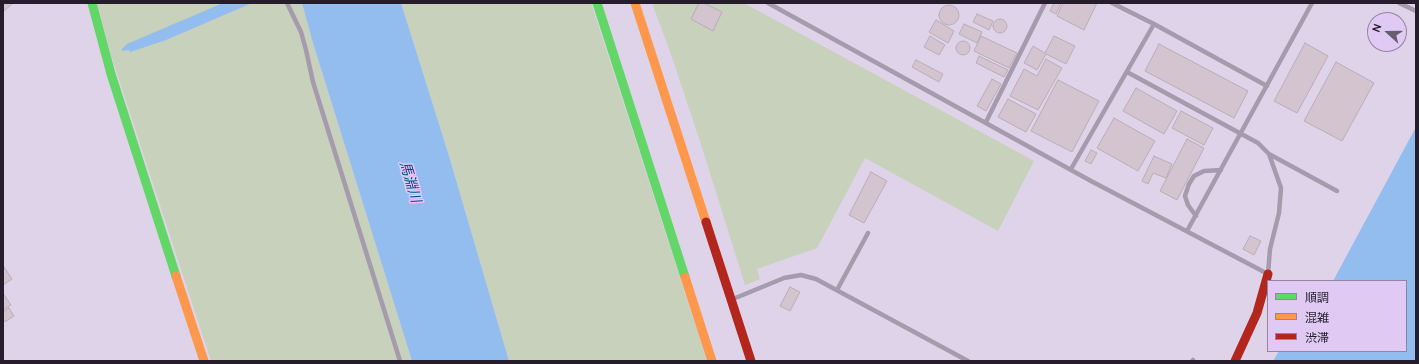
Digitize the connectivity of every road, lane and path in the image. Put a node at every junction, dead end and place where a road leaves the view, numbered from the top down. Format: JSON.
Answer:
{"nodes":[{"id":1,"x":92,"y":3,"type":"edge"},
{"id":2,"x":287,"y":3,"type":"edge"},
{"id":3,"x":597,"y":3,"type":"edge"},
{"id":4,"x":635,"y":3,"type":"edge"},
{"id":5,"x":768,"y":3,"type":"edge"},
{"id":6,"x":1045,"y":3,"type":"edge"},
{"id":7,"x":1112,"y":3,"type":"edge"},
{"id":8,"x":1312,"y":3,"type":"edge"},
{"id":9,"x":1399,"y":3,"type":"edge"},
{"id":10,"x":1416,"y":10,"type":"edge"},
{"id":11,"x":1154,"y":24,"type":"junction"},
{"id":12,"x":1127,"y":72,"type":"junction"},
{"id":13,"x":1267,"y":86,"type":"junction"},
{"id":14,"x":986,"y":122,"type":"junction"},
{"id":15,"x":1241,"y":134,"type":"junction"},
{"id":16,"x":1269,"y":154,"type":"junction"},
{"id":17,"x":1070,"y":169,"type":"junction"},
{"id":18,"x":1221,"y":170,"type":"junction"},
{"id":19,"x":1337,"y":191,"type":"dead end"},
{"id":20,"x":1196,"y":216,"type":"junction"},
{"id":21,"x":1188,"y":231,"type":"junction"},
{"id":22,"x":868,"y":233,"type":"dead end"},
{"id":23,"x":1268,"y":274,"type":"junction"},
{"id":24,"x":837,"y":290,"type":"junction"},
{"id":25,"x":731,"y":300,"type":"junction"},
{"id":26,"x":204,"y":361,"type":"edge"},
{"id":27,"x":400,"y":361,"type":"edge"},
{"id":28,"x":712,"y":361,"type":"edge"},
{"id":29,"x":751,"y":361,"type":"edge"},
{"id":30,"x":968,"y":361,"type":"edge"},
{"id":31,"x":1235,"y":361,"type":"edge"}],
"edges":[{"from":1,"to":26,"type":"street"},
{"from":2,"to":27,"type":"lane"},
{"from":3,"to":28,"type":"street"},
{"from":4,"to":25,"type":"street"},
{"from":5,"to":14,"type":"lane"},
{"from":6,"to":14,"type":"lane"},
{"from":7,"to":11,"type":"lane"},
{"from":8,"to":13,"type":"lane"},
{"from":9,"to":10,"type":"lane"},
{"from":11,"to":12,"type":"lane"},
{"from":11,"to":13,"type":"lane"},
{"from":12,"to":15,"type":"lane"},
{"from":12,"to":17,"type":"lane"},
{"from":13,"to":15,"type":"lane"},
{"from":14,"to":17,"type":"lane"},
{"from":15,"to":16,"type":"lane"},
{"from":15,"to":18,"type":"lane"},
{"from":16,"to":19,"type":"lane"},
{"from":16,"to":23,"type":"lane"},
{"from":17,"to":21,"type":"lane"},
{"from":18,"to":20,"type":"lane"},
{"from":18,"to":20,"type":"lane"},
{"from":20,"to":21,"type":"lane"},
{"from":21,"to":23,"type":"lane"},
{"from":22,"to":24,"type":"lane"},
{"from":23,"to":31,"type":"street"},
{"from":24,"to":25,"type":"lane"},
{"from":24,"to":30,"type":"lane"},
{"from":25,"to":29,"type":"street"}]}
